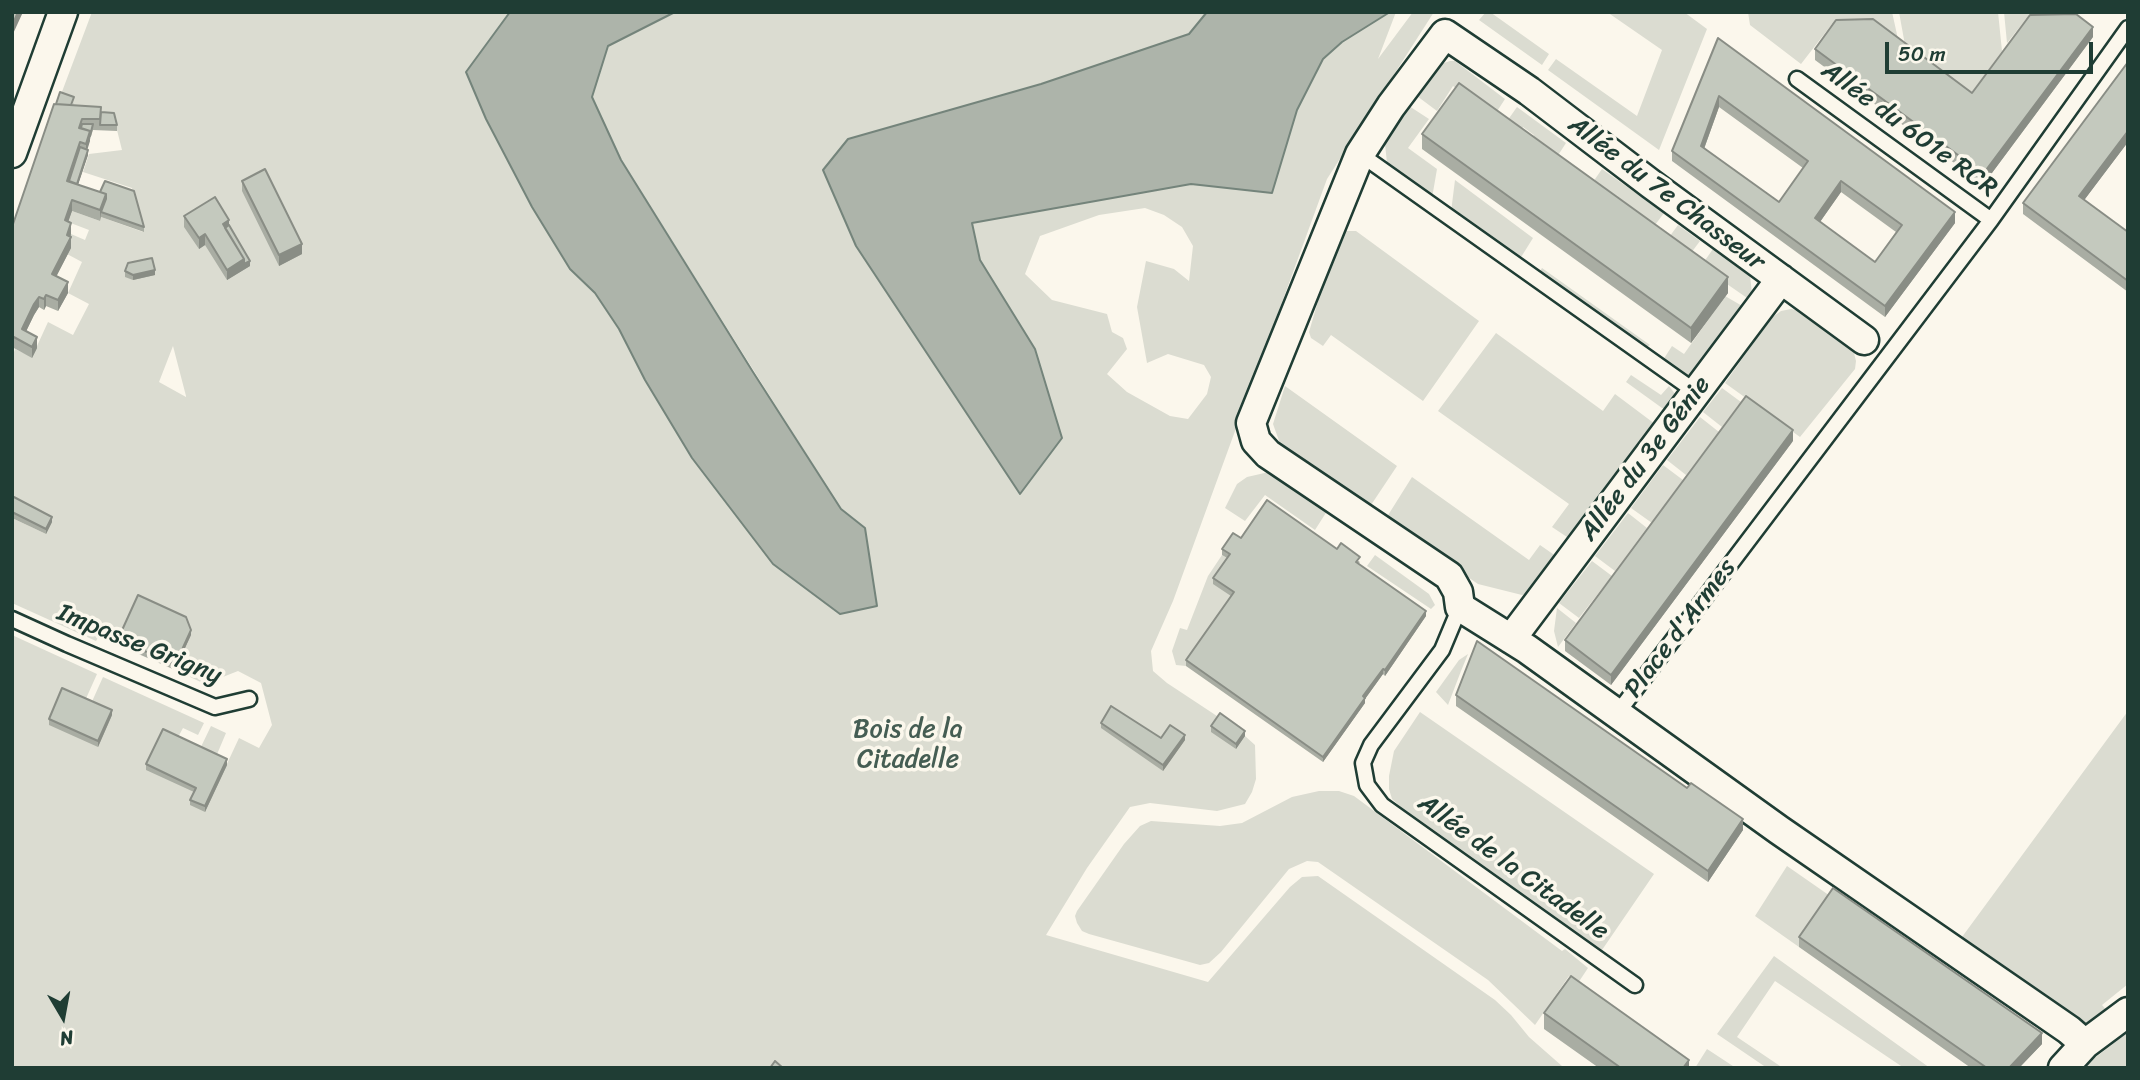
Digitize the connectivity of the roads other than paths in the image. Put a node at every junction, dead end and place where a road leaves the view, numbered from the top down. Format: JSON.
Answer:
{"nodes":[{"id":1,"x":63,"y":12,"type":"edge"},
{"id":2,"x":2128,"y":28,"type":"edge"},
{"id":3,"x":1797,"y":79,"type":"dead end"},
{"id":4,"x":12,"y":153,"type":"edge"},
{"id":5,"x":1360,"y":154,"type":"junction"},
{"id":6,"x":1991,"y":220,"type":"junction"},
{"id":7,"x":1781,"y":279,"type":"junction"},
{"id":8,"x":1875,"y":348,"type":"junction"},
{"id":9,"x":1696,"y":392,"type":"junction"},
{"id":10,"x":1460,"y":607,"type":"junction"},
{"id":11,"x":12,"y":619,"type":"edge"},
{"id":12,"x":1511,"y":639,"type":"junction"},
{"id":13,"x":249,"y":699,"type":"dead end"},
{"id":14,"x":1616,"y":715,"type":"junction"},
{"id":15,"x":1635,"y":985,"type":"dead end"},
{"id":16,"x":2128,"y":1012,"type":"edge"},
{"id":17,"x":2085,"y":1044,"type":"junction"},
{"id":18,"x":2063,"y":1068,"type":"edge"}],
"edges":[{"from":1,"to":4,"type":"street"},
{"from":2,"to":6,"type":"lane","name":"Place d'Armes"},
{"from":3,"to":6,"type":"lane","name":"Allée du 601e RCR"},
{"from":5,"to":7,"type":"street","name":"Allée du 7e Chasseur"},
{"from":5,"to":9,"type":"lane"},
{"from":5,"to":10,"type":"street"},
{"from":6,"to":8,"type":"lane","name":"Place d'Armes"},
{"from":7,"to":8,"type":"street","name":"Allée du 7e Chasseur"},
{"from":7,"to":9,"type":"street","name":"Allée du 3e Génie"},
{"from":8,"to":14,"type":"lane","name":"Place d'Armes"},
{"from":9,"to":12,"type":"street","name":"Allée du 3e Génie"},
{"from":10,"to":12,"type":"street"},
{"from":10,"to":15,"type":"lane","name":"Allée de la Citadelle"},
{"from":11,"to":13,"type":"lane","name":"Impasse Grigny"},
{"from":12,"to":14,"type":"street"},
{"from":14,"to":17,"type":"street","name":"Place d'Armes"},
{"from":16,"to":17,"type":"street"},
{"from":17,"to":18,"type":"street"}]}
